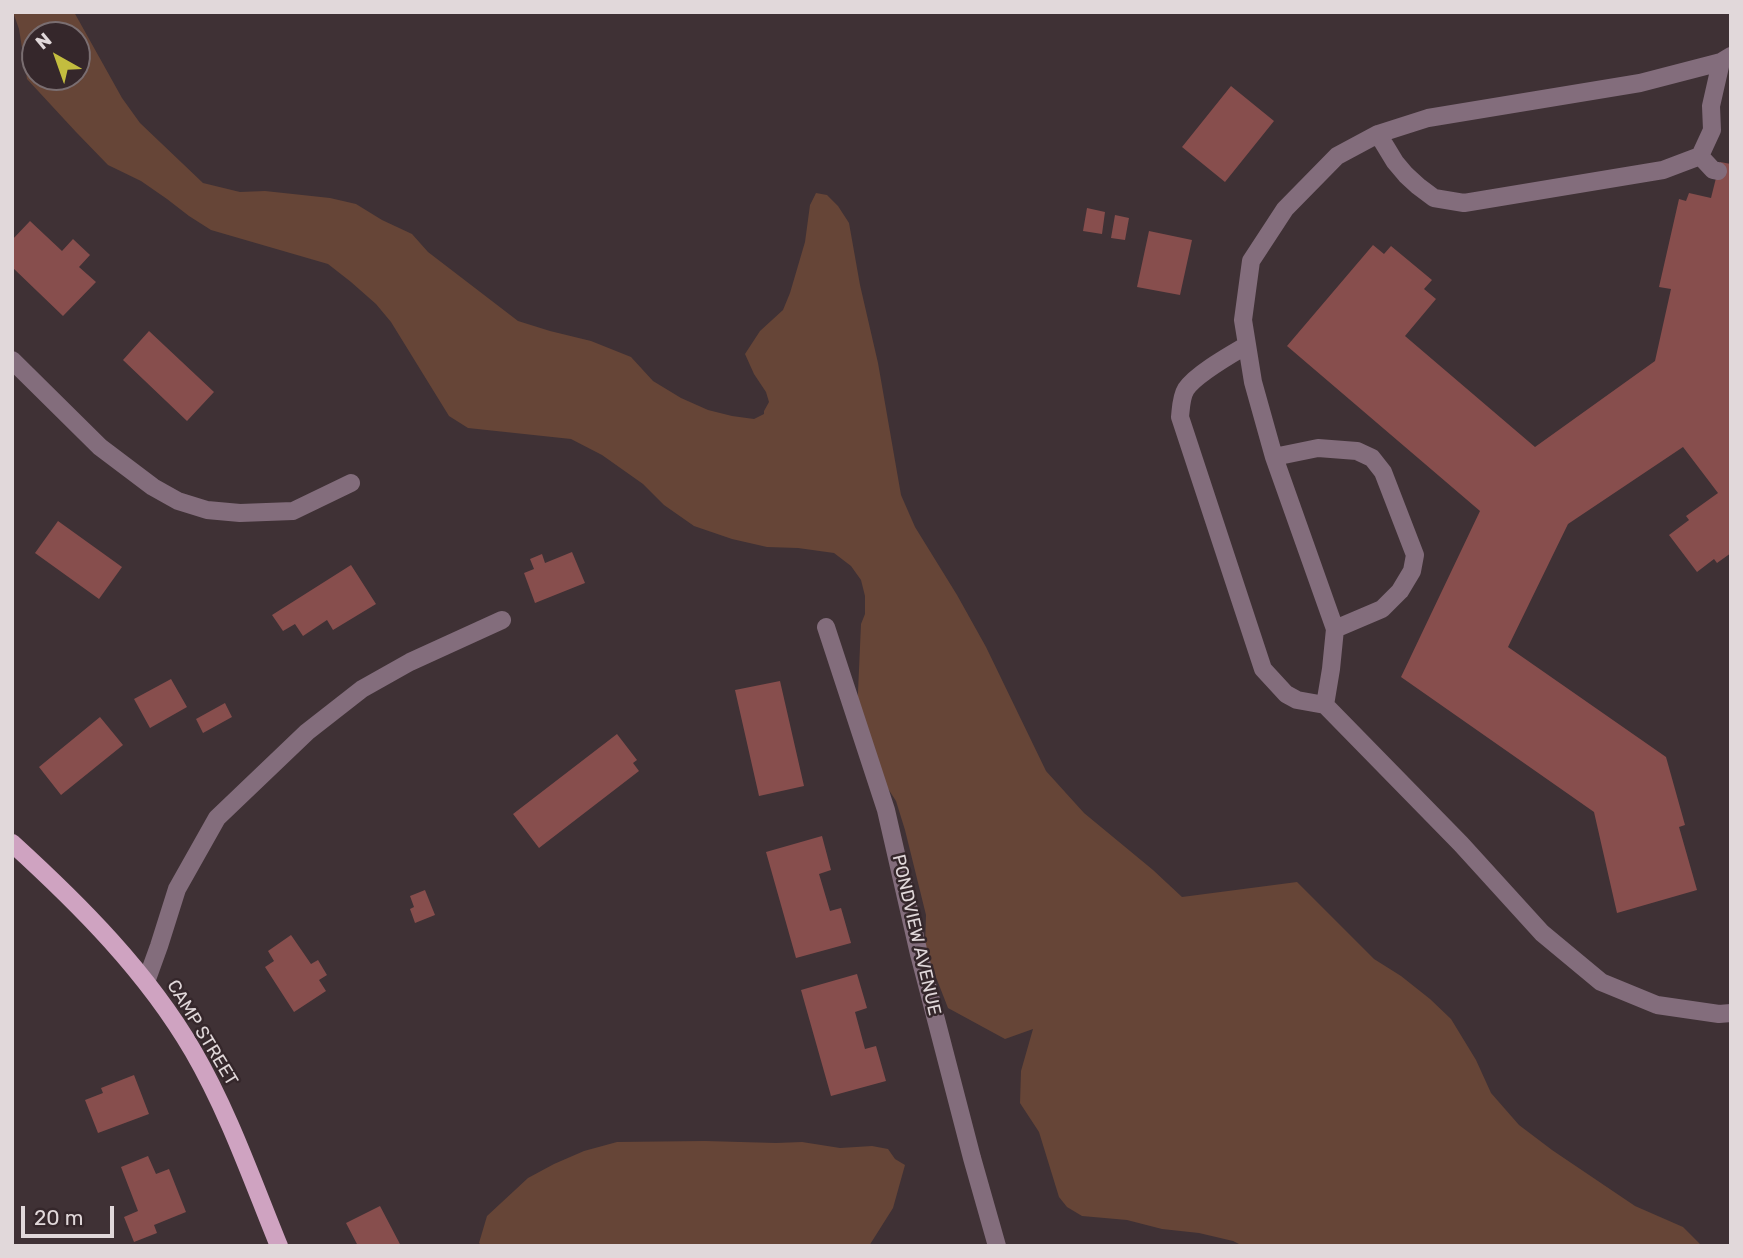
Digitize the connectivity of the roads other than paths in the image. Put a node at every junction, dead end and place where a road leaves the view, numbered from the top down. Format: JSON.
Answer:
{"nodes":[{"id":1,"x":1726,"y":59,"type":"edge"},
{"id":2,"x":1378,"y":134,"type":"junction"},
{"id":3,"x":1700,"y":156,"type":"junction"},
{"id":4,"x":1718,"y":171,"type":"dead end"},
{"id":5,"x":1247,"y":345,"type":"junction"},
{"id":6,"x":12,"y":360,"type":"edge"},
{"id":7,"x":1274,"y":457,"type":"junction"},
{"id":8,"x":351,"y":483,"type":"dead end"},
{"id":9,"x":502,"y":620,"type":"dead end"},
{"id":10,"x":826,"y":627,"type":"dead end"},
{"id":11,"x":1335,"y":629,"type":"junction"},
{"id":12,"x":1325,"y":705,"type":"junction"},
{"id":13,"x":12,"y":844,"type":"edge"},
{"id":14,"x":146,"y":982,"type":"junction"},
{"id":15,"x":1731,"y":1013,"type":"edge"},
{"id":16,"x":279,"y":1246,"type":"edge"},
{"id":17,"x":997,"y":1246,"type":"edge"}],
"edges":[{"from":1,"to":2,"type":"street"},
{"from":1,"to":3,"type":"street"},
{"from":2,"to":3,"type":"street"},
{"from":2,"to":5,"type":"street"},
{"from":3,"to":4,"type":"street"},
{"from":5,"to":7,"type":"street"},
{"from":5,"to":12,"type":"street"},
{"from":6,"to":8,"type":"street"},
{"from":7,"to":11,"type":"street"},
{"from":7,"to":11,"type":"street"},
{"from":9,"to":14,"type":"street"},
{"from":10,"to":17,"type":"street","name":"PONDVIEW AVENUE"},
{"from":11,"to":12,"type":"street"},
{"from":12,"to":15,"type":"street"},
{"from":13,"to":14,"type":"main road","name":"CAMP STREET"},
{"from":14,"to":16,"type":"main road","name":"CAMP STREET"}]}
